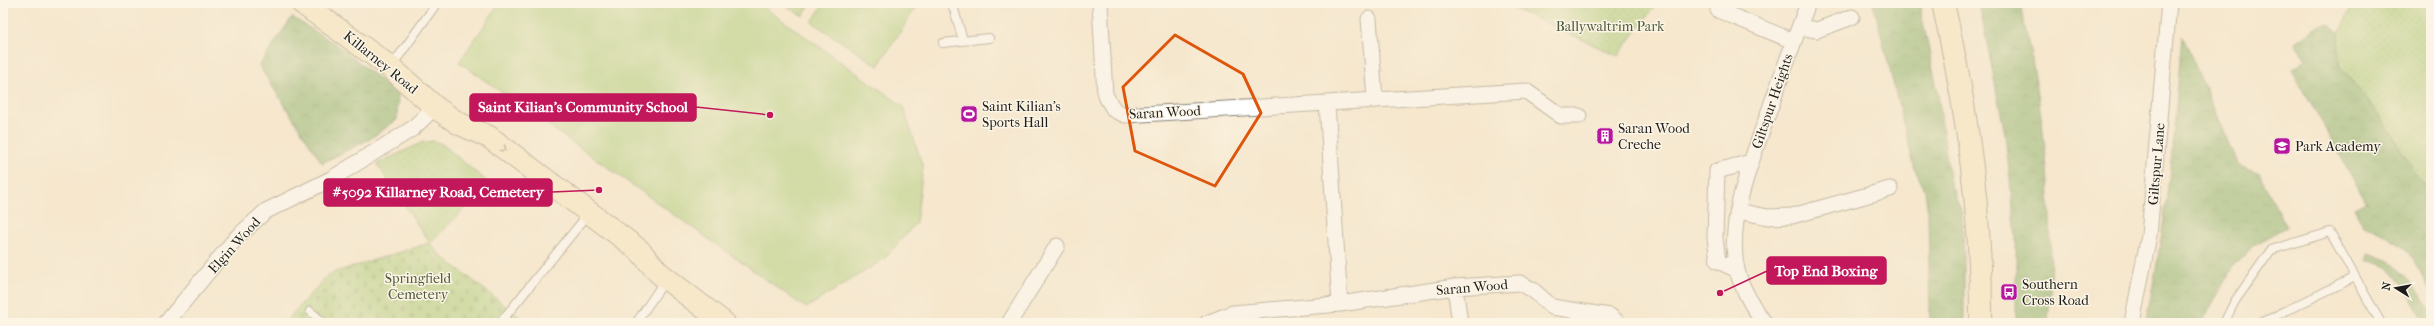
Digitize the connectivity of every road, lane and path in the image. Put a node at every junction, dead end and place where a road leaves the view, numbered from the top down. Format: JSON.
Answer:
{"nodes":[{"id":1,"x":302,"y":3,"type":"edge"},
{"id":2,"x":437,"y":3,"type":"edge"},
{"id":3,"x":952,"y":3,"type":"edge"},
{"id":4,"x":1100,"y":3,"type":"edge"},
{"id":5,"x":1808,"y":3,"type":"edge"},
{"id":6,"x":1943,"y":3,"type":"edge"},
{"id":7,"x":2169,"y":3,"type":"edge"},
{"id":8,"x":1718,"y":10,"type":"dead end"},
{"id":9,"x":1852,"y":17,"type":"dead end"},
{"id":10,"x":1369,"y":19,"type":"dead end"},
{"id":11,"x":1799,"y":27,"type":"junction"},
{"id":12,"x":989,"y":38,"type":"dead end"},
{"id":13,"x":963,"y":40,"type":"junction"},
{"id":14,"x":1793,"y":41,"type":"junction"},
{"id":15,"x":943,"y":43,"type":"dead end"},
{"id":16,"x":390,"y":67,"type":"junction"},
{"id":17,"x":1374,"y":100,"type":"junction"},
{"id":18,"x":1327,"y":103,"type":"junction"},
{"id":19,"x":435,"y":107,"type":"junction"},
{"id":20,"x":1579,"y":116,"type":"dead end"},
{"id":21,"x":1751,"y":162,"type":"junction"},
{"id":22,"x":1890,"y":189,"type":"dead end"},
{"id":23,"x":1738,"y":211,"type":"junction"},
{"id":24,"x":585,"y":218,"type":"junction"},
{"id":25,"x":1057,"y":246,"type":"dead end"},
{"id":26,"x":1737,"y":270,"type":"junction"},
{"id":27,"x":663,"y":276,"type":"junction"},
{"id":28,"x":2355,"y":277,"type":"junction"},
{"id":29,"x":1455,"y":287,"type":"junction"},
{"id":30,"x":1340,"y":304,"type":"junction"},
{"id":31,"x":310,"y":312,"type":"dead end"},
{"id":32,"x":638,"y":322,"type":"edge"},
{"id":33,"x":166,"y":323,"type":"edge"},
{"id":34,"x":324,"y":323,"type":"edge"},
{"id":35,"x":500,"y":323,"type":"edge"},
{"id":36,"x":724,"y":323,"type":"edge"},
{"id":37,"x":1009,"y":323,"type":"edge"},
{"id":38,"x":1207,"y":323,"type":"edge"},
{"id":39,"x":1460,"y":323,"type":"edge"},
{"id":40,"x":1618,"y":323,"type":"edge"},
{"id":41,"x":1765,"y":323,"type":"edge"},
{"id":42,"x":1981,"y":323,"type":"edge"},
{"id":43,"x":2132,"y":323,"type":"edge"},
{"id":44,"x":2224,"y":323,"type":"edge"},
{"id":45,"x":2261,"y":323,"type":"edge"},
{"id":46,"x":2381,"y":323,"type":"edge"}],
"edges":[{"from":1,"to":16,"type":"main road","name":"Killarney Road"},
{"from":2,"to":16,"type":"lane"},
{"from":3,"to":13,"type":"lane"},
{"from":4,"to":18,"type":"street","name":"Saran Wood"},
{"from":5,"to":11,"type":"street","name":"Giltspur Heights"},
{"from":6,"to":42,"type":"main road"},
{"from":7,"to":43,"type":"street","name":"Giltspur Lane"},
{"from":8,"to":14,"type":"street","name":"Giltspur Heights"},
{"from":9,"to":11,"type":"street"},
{"from":10,"to":17,"type":"street"},
{"from":11,"to":14,"type":"street","name":"Giltspur Heights"},
{"from":12,"to":13,"type":"lane"},
{"from":13,"to":15,"type":"lane"},
{"from":14,"to":21,"type":"street","name":"Giltspur Heights"},
{"from":16,"to":19,"type":"main road","name":"Killarney Road"},
{"from":17,"to":18,"type":"street","name":"Saran Wood"},
{"from":17,"to":20,"type":"street","name":"Saran Wood"},
{"from":18,"to":30,"type":"street"},
{"from":19,"to":24,"type":"main road","name":"Killarney Road"},
{"from":19,"to":33,"type":"street","name":"Elgin Wood"},
{"from":21,"to":23,"type":"street","name":"Giltspur Heights"},
{"from":21,"to":26,"type":"street","name":"Giltspur Heights"},
{"from":22,"to":23,"type":"street"},
{"from":23,"to":26,"type":"street","name":"Giltspur Heights"},
{"from":24,"to":27,"type":"main road","name":"Killarney Road"},
{"from":24,"to":35,"type":"lane"},
{"from":25,"to":37,"type":"street"},
{"from":26,"to":41,"type":"street","name":"Giltspur Heights"},
{"from":27,"to":32,"type":"lane"},
{"from":27,"to":36,"type":"main road","name":"Killarney Road"},
{"from":28,"to":44,"type":"lane"},
{"from":28,"to":45,"type":"lane"},
{"from":28,"to":46,"type":"lane"},
{"from":29,"to":30,"type":"street","name":"Saran Wood"},
{"from":29,"to":39,"type":"street"},
{"from":29,"to":40,"type":"street","name":"Saran Wood"},
{"from":30,"to":38,"type":"street","name":"Saran Wood"},
{"from":31,"to":34,"type":"lane"}]}
